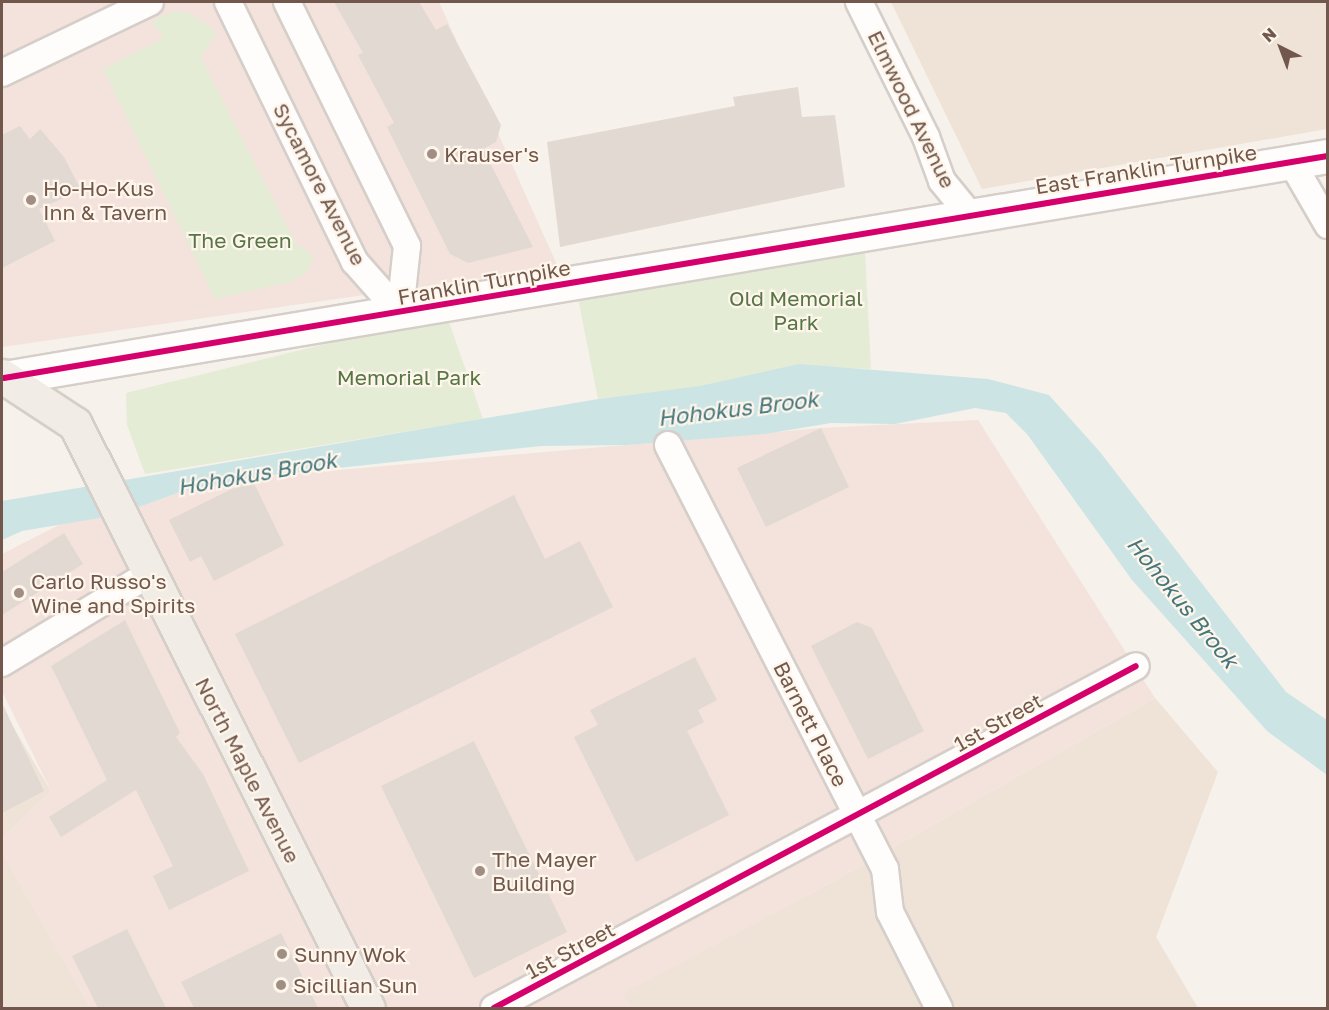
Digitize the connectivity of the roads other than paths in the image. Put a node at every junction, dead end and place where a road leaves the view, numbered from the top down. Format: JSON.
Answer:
{"nodes":[{"id":1,"x":150,"y":2,"type":"edge"},
{"id":2,"x":228,"y":2,"type":"edge"},
{"id":3,"x":287,"y":2,"type":"edge"},
{"id":4,"x":859,"y":2,"type":"edge"},
{"id":5,"x":2,"y":72,"type":"edge"},
{"id":6,"x":1328,"y":156,"type":"edge"},
{"id":7,"x":1292,"y":163,"type":"junction"},
{"id":8,"x":969,"y":214,"type":"junction"},
{"id":9,"x":1328,"y":225,"type":"edge"},
{"id":10,"x":400,"y":313,"type":"junction"},
{"id":11,"x":2,"y":377,"type":"edge"},
{"id":12,"x":668,"y":445,"type":"dead end"},
{"id":13,"x":149,"y":574,"type":"junction"},
{"id":14,"x":2,"y":663,"type":"edge"},
{"id":15,"x":1136,"y":666,"type":"dead end"},
{"id":16,"x":859,"y":817,"type":"junction"},
{"id":17,"x":368,"y":1008,"type":"edge"},
{"id":18,"x":494,"y":1008,"type":"edge"},
{"id":19,"x":939,"y":1008,"type":"edge"}],
"edges":[{"from":1,"to":5,"type":"street"},
{"from":2,"to":10,"type":"street","name":"Sycamore Avenue"},
{"from":3,"to":10,"type":"street"},
{"from":4,"to":8,"type":"street","name":"Elmwood Avenue"},
{"from":6,"to":7,"type":"street","name":"East Franklin Turnpike"},
{"from":7,"to":8,"type":"street","name":"East Franklin Turnpike"},
{"from":7,"to":9,"type":"street"},
{"from":8,"to":10,"type":"street","name":"Franklin Turnpike"},
{"from":10,"to":11,"type":"street","name":"Franklin Turnpike"},
{"from":11,"to":13,"type":"main road","name":"North Maple Avenue"},
{"from":12,"to":16,"type":"street","name":"Barnett Place"},
{"from":13,"to":14,"type":"street"},
{"from":13,"to":17,"type":"main road","name":"North Maple Avenue"},
{"from":15,"to":16,"type":"street","name":"1st Street"},
{"from":16,"to":18,"type":"street","name":"1st Street"},
{"from":16,"to":19,"type":"street","name":"Barnett Place"}]}
